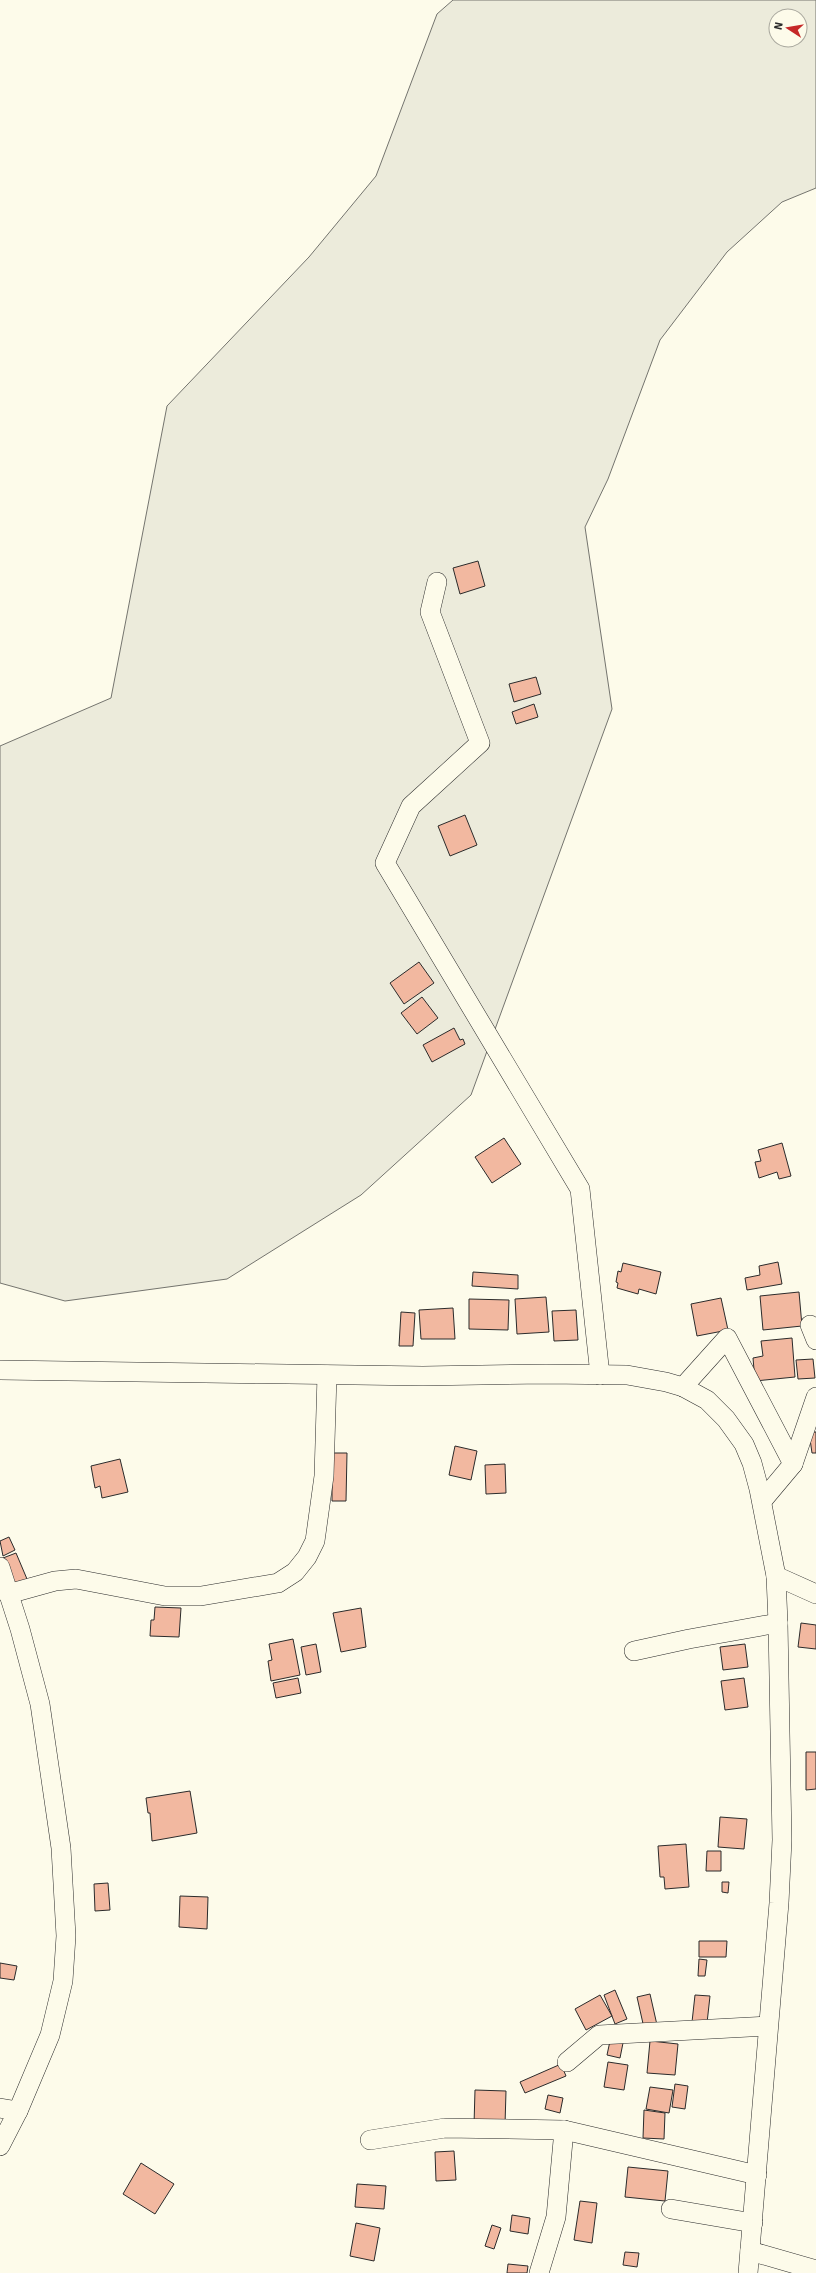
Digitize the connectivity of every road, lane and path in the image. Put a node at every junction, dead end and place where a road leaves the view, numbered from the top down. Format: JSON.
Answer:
{"nodes":[{"id":1,"x":437,"y":582,"type":"dead end"},
{"id":2,"x":0,"y":1370,"type":"edge"},
{"id":3,"x":327,"y":1375,"type":"junction"},
{"id":4,"x":600,"y":1375,"type":"junction"},
{"id":5,"x":683,"y":1387,"type":"junction"},
{"id":6,"x":816,"y":1397,"type":"edge"},
{"id":7,"x":793,"y":1464,"type":"junction"},
{"id":8,"x":762,"y":1501,"type":"junction"},
{"id":9,"x":0,"y":1567,"type":"edge"},
{"id":10,"x":776,"y":1576,"type":"junction"},
{"id":11,"x":8,"y":1594,"type":"junction"},
{"id":12,"x":816,"y":1594,"type":"edge"},
{"id":13,"x":778,"y":1623,"type":"junction"},
{"id":14,"x":634,"y":1651,"type":"dead end"},
{"id":15,"x":768,"y":2026,"type":"junction"},
{"id":16,"x":567,"y":2062,"type":"dead end"},
{"id":17,"x":9,"y":2110,"type":"edge"},
{"id":18,"x":564,"y":2130,"type":"junction"},
{"id":19,"x":370,"y":2140,"type":"dead end"},
{"id":20,"x":0,"y":2146,"type":"edge"},
{"id":21,"x":757,"y":2175,"type":"junction"},
{"id":22,"x":671,"y":2209,"type":"dead end"},
{"id":23,"x":753,"y":2223,"type":"junction"},
{"id":24,"x":750,"y":2251,"type":"junction"},
{"id":25,"x":816,"y":2270,"type":"edge"},
{"id":26,"x":539,"y":2273,"type":"edge"},
{"id":27,"x":748,"y":2273,"type":"edge"}],
"edges":[{"from":1,"to":4,"type":"street"},
{"from":2,"to":3,"type":"street"},
{"from":3,"to":4,"type":"street"},
{"from":3,"to":11,"type":"street"},
{"from":4,"to":5,"type":"street"},
{"from":5,"to":7,"type":"street"},
{"from":5,"to":8,"type":"street"},
{"from":6,"to":7,"type":"street"},
{"from":7,"to":8,"type":"street"},
{"from":8,"to":10,"type":"street"},
{"from":9,"to":11,"type":"street"},
{"from":10,"to":12,"type":"street"},
{"from":10,"to":13,"type":"street"},
{"from":11,"to":17,"type":"street"},
{"from":13,"to":14,"type":"street"},
{"from":13,"to":15,"type":"street"},
{"from":15,"to":16,"type":"street"},
{"from":15,"to":21,"type":"street"},
{"from":17,"to":20,"type":"street"},
{"from":18,"to":19,"type":"street"},
{"from":18,"to":21,"type":"street"},
{"from":18,"to":26,"type":"street"},
{"from":21,"to":23,"type":"street"},
{"from":22,"to":23,"type":"street"},
{"from":23,"to":24,"type":"street"},
{"from":24,"to":25,"type":"street"},
{"from":24,"to":27,"type":"street"}]}
